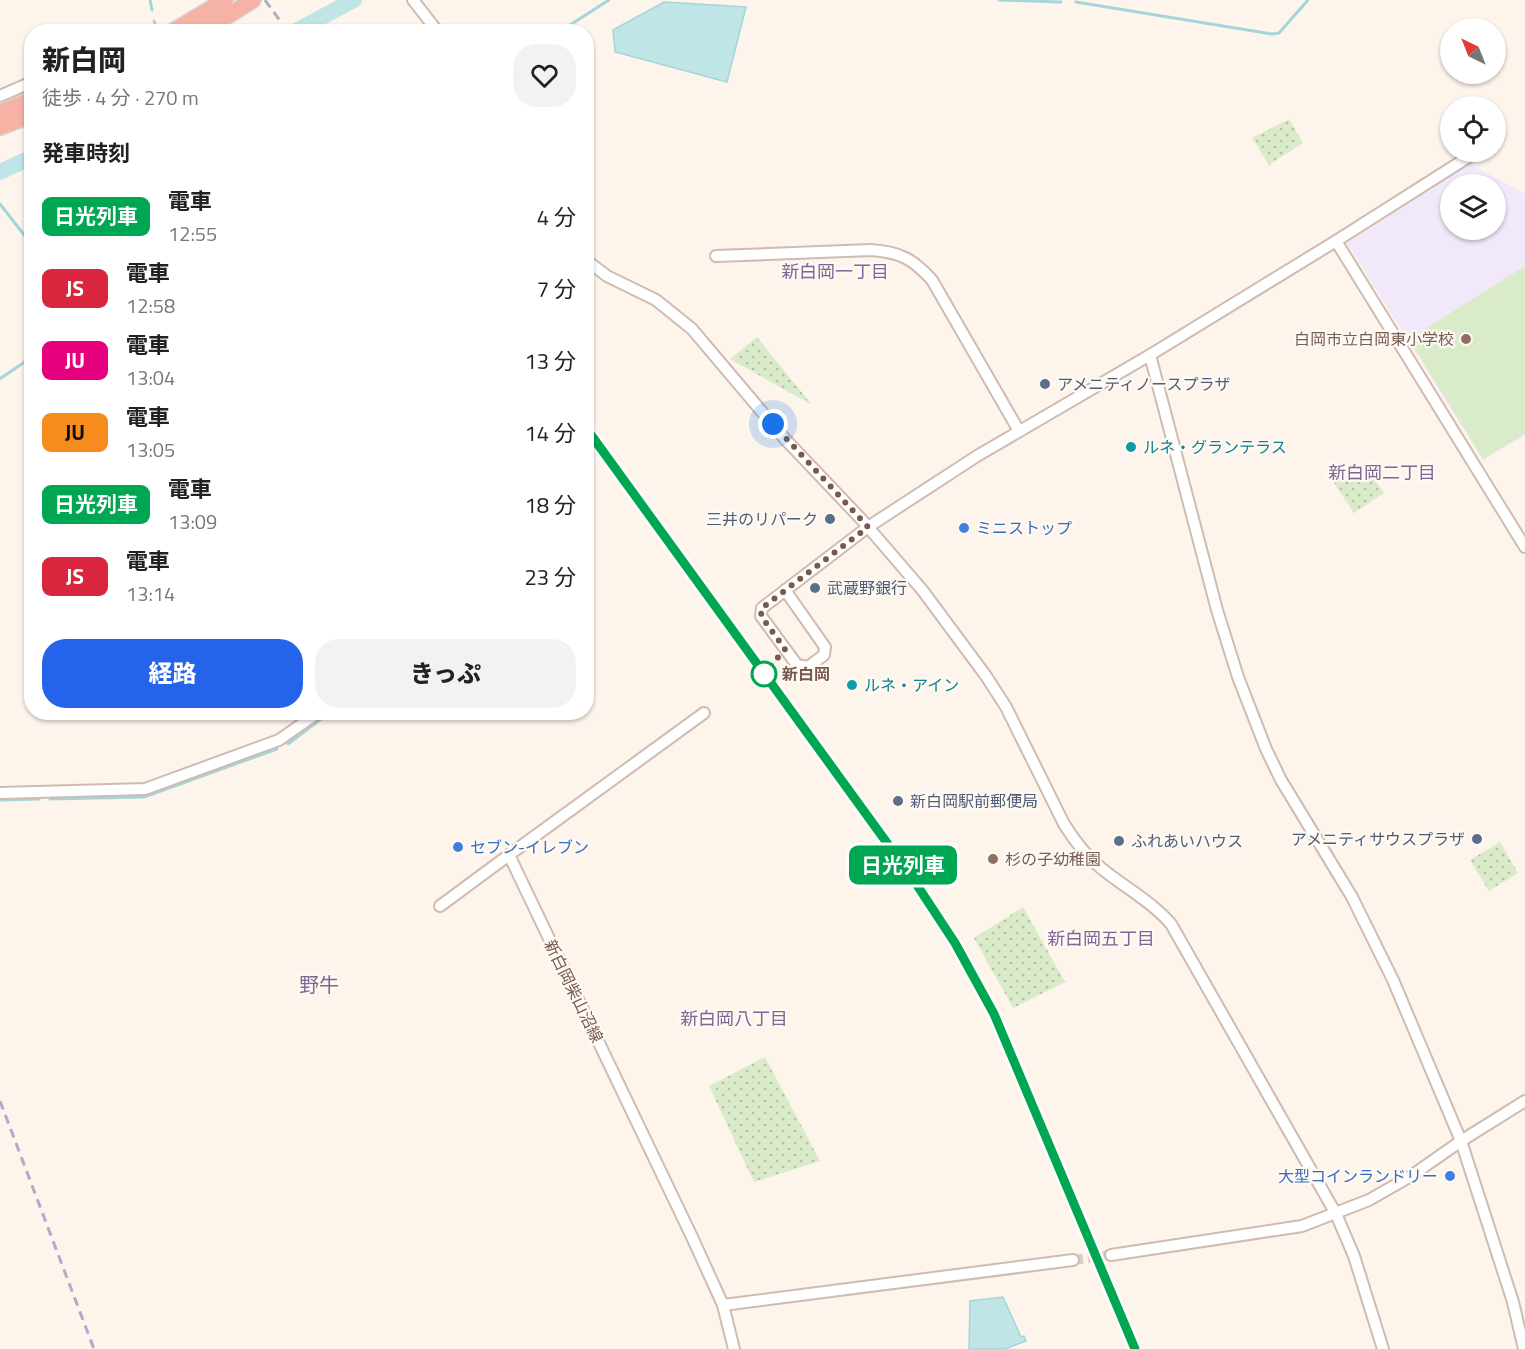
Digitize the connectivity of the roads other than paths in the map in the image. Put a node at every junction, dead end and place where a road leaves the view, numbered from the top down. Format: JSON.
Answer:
{"nodes":[{"id":1,"x":225,"y":0,"type":"edge"},
{"id":2,"x":253,"y":0,"type":"edge"},
{"id":3,"x":413,"y":0,"type":"edge"},
{"id":4,"x":185,"y":24,"type":"edge"},
{"id":5,"x":215,"y":24,"type":"edge"},
{"id":6,"x":432,"y":24,"type":"edge"},
{"id":7,"x":24,"y":86,"type":"edge"},
{"id":8,"x":0,"y":96,"type":"edge"},
{"id":9,"x":24,"y":103,"type":"edge"},
{"id":10,"x":0,"y":112,"type":"edge"},
{"id":11,"x":24,"y":118,"type":"edge"},
{"id":12,"x":0,"y":127,"type":"edge"},
{"id":13,"x":1461,"y":162,"type":"edge"},
{"id":14,"x":1336,"y":241,"type":"junction"},
{"id":15,"x":716,"y":255,"type":"dead end"},
{"id":16,"x":594,"y":267,"type":"edge"},
{"id":17,"x":1150,"y":356,"type":"junction"},
{"id":18,"x":1018,"y":431,"type":"junction"},
{"id":19,"x":868,"y":527,"type":"junction"},
{"id":20,"x":1525,"y":547,"type":"edge"},
{"id":21,"x":785,"y":590,"type":"junction"},
{"id":22,"x":704,"y":713,"type":"dead end"},
{"id":23,"x":308,"y":720,"type":"edge"},
{"id":24,"x":0,"y":793,"type":"edge"},
{"id":25,"x":509,"y":855,"type":"junction"},
{"id":26,"x":440,"y":906,"type":"dead end"},
{"id":27,"x":1525,"y":1101,"type":"edge"},
{"id":28,"x":1461,"y":1141,"type":"junction"},
{"id":29,"x":1336,"y":1214,"type":"junction"},
{"id":30,"x":1111,"y":1255,"type":"tunnel mouth"},
{"id":31,"x":1073,"y":1260,"type":"tunnel mouth"},
{"id":32,"x":723,"y":1305,"type":"junction"},
{"id":33,"x":734,"y":1349,"type":"edge"},
{"id":34,"x":1383,"y":1349,"type":"edge"},
{"id":35,"x":1524,"y":1349,"type":"edge"}],
"edges":[{"from":1,"to":4,"type":"highway"},
{"from":2,"to":5,"type":"highway"},
{"from":3,"to":6,"type":"street"},
{"from":7,"to":8,"type":"street"},
{"from":9,"to":10,"type":"highway"},
{"from":11,"to":12,"type":"highway"},
{"from":13,"to":14,"type":"street"},
{"from":14,"to":17,"type":"street"},
{"from":14,"to":20,"type":"street"},
{"from":15,"to":18,"type":"street"},
{"from":16,"to":19,"type":"street"},
{"from":17,"to":18,"type":"street"},
{"from":17,"to":28,"type":"street"},
{"from":18,"to":19,"type":"street"},
{"from":19,"to":21,"type":"street"},
{"from":19,"to":29,"type":"street"},
{"from":21,"to":21,"type":"street"},
{"from":22,"to":25,"type":"street"},
{"from":23,"to":24,"type":"street"},
{"from":25,"to":26,"type":"street"},
{"from":25,"to":32,"type":"street","name":"新白岡柴山沼線"},
{"from":27,"to":28,"type":"street"},
{"from":28,"to":29,"type":"street"},
{"from":28,"to":35,"type":"street"},
{"from":29,"to":30,"type":"street"},
{"from":29,"to":34,"type":"street"},
{"from":31,"to":32,"type":"street"},
{"from":32,"to":33,"type":"street","name":"新白岡柴山沼線"}]}
